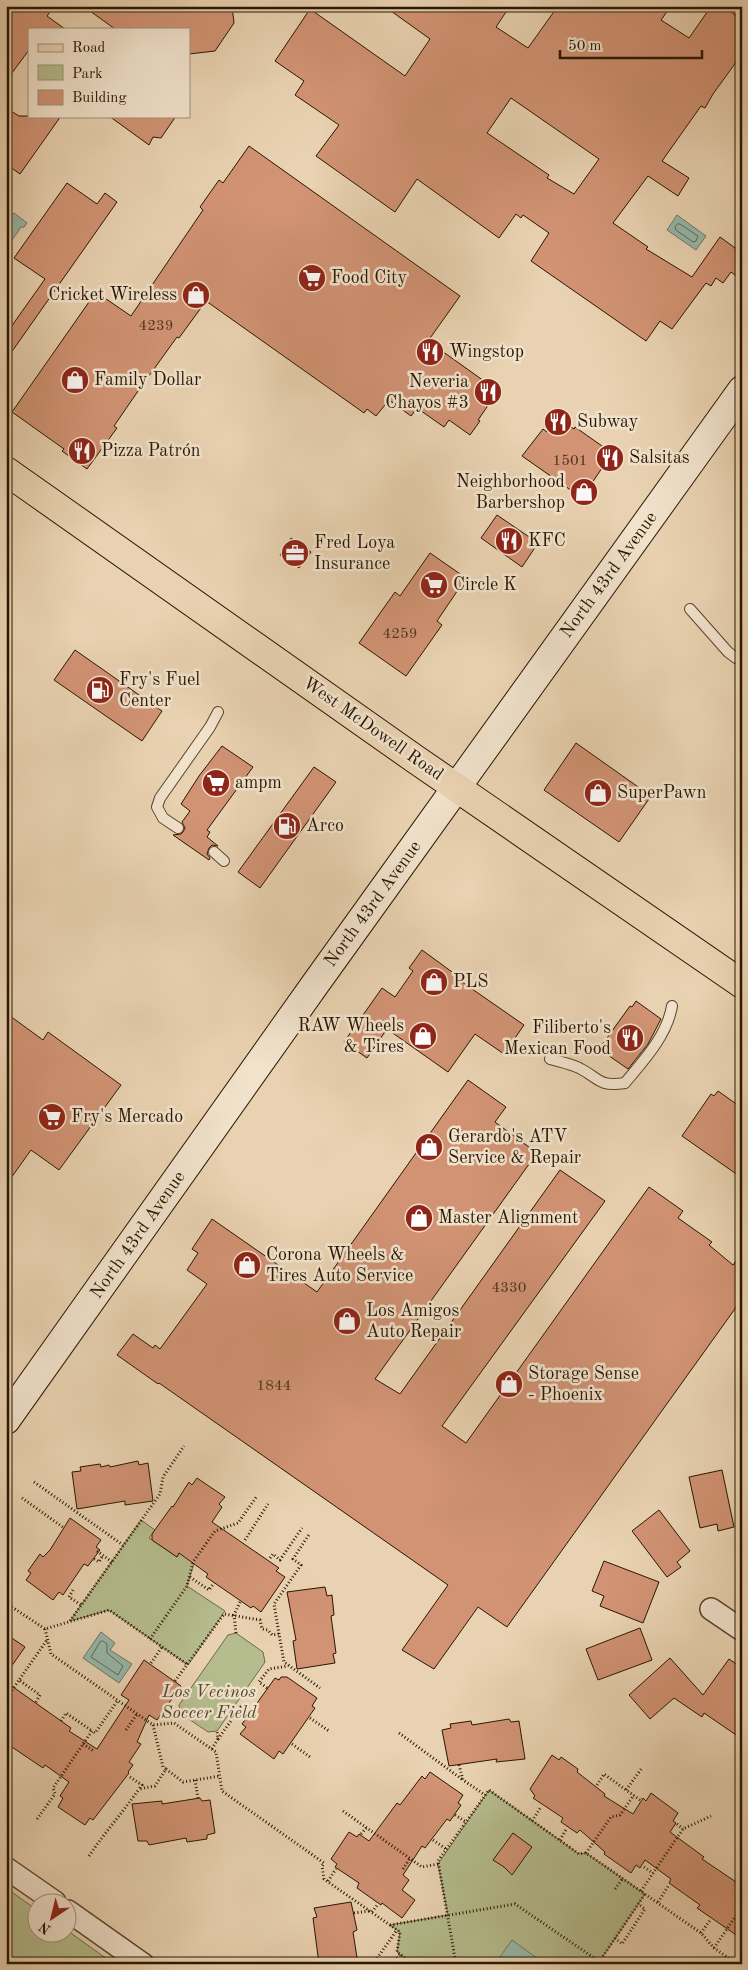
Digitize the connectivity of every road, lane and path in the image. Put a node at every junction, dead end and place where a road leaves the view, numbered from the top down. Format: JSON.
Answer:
{"nodes":[{"id":1,"x":742,"y":390,"type":"edge"},
{"id":2,"x":6,"y":471,"type":"edge"},
{"id":3,"x":690,"y":609,"type":"dead end"},
{"id":4,"x":742,"y":656,"type":"edge"},
{"id":5,"x":218,"y":712,"type":"dead end"},
{"id":6,"x":456,"y":787,"type":"junction"},
{"id":7,"x":178,"y":828,"type":"dead end"},
{"id":8,"x":214,"y":852,"type":"dead end"},
{"id":9,"x":224,"y":861,"type":"dead end"},
{"id":10,"x":742,"y":984,"type":"edge"},
{"id":11,"x":672,"y":1006,"type":"dead end"},
{"id":12,"x":550,"y":1058,"type":"dead end"},
{"id":13,"x":6,"y":1420,"type":"edge"},
{"id":14,"x":184,"y":1446,"type":"dead end"},
{"id":15,"x":34,"y":1482,"type":"dead end"},
{"id":16,"x":256,"y":1496,"type":"dead end"},
{"id":17,"x":22,"y":1498,"type":"dead end"},
{"id":18,"x":268,"y":1504,"type":"dead end"},
{"id":19,"x":64,"y":1528,"type":"dead end"},
{"id":20,"x":302,"y":1528,"type":"dead end"},
{"id":21,"x":310,"y":1533,"type":"dead end"},
{"id":22,"x":245,"y":1540,"type":"dead end"},
{"id":23,"x":123,"y":1545,"type":"junction"},
{"id":24,"x":97,"y":1551,"type":"dead end"},
{"id":25,"x":103,"y":1556,"type":"junction"},
{"id":26,"x":270,"y":1558,"type":"dead end"},
{"id":27,"x":94,"y":1559,"type":"dead end"},
{"id":28,"x":112,"y":1562,"type":"junction"},
{"id":29,"x":190,"y":1577,"type":"junction"},
{"id":30,"x":214,"y":1583,"type":"dead end"},
{"id":31,"x":73,"y":1590,"type":"dead end"},
{"id":32,"x":6,"y":1602,"type":"edge"},
{"id":33,"x":240,"y":1602,"type":"dead end"},
{"id":34,"x":81,"y":1605,"type":"junction"},
{"id":35,"x":711,"y":1609,"type":"dead end"},
{"id":36,"x":234,"y":1615,"type":"junction"},
{"id":37,"x":70,"y":1622,"type":"junction"},
{"id":38,"x":44,"y":1629,"type":"junction"},
{"id":39,"x":742,"y":1630,"type":"edge"},
{"id":40,"x":236,"y":1633,"type":"dead end"},
{"id":41,"x":279,"y":1634,"type":"junction"},
{"id":42,"x":150,"y":1639,"type":"junction"},
{"id":43,"x":47,"y":1640,"type":"junction"},
{"id":44,"x":162,"y":1647,"type":"junction"},
{"id":45,"x":151,"y":1663,"type":"dead end"},
{"id":46,"x":188,"y":1665,"type":"junction"},
{"id":47,"x":288,"y":1666,"type":"junction"},
{"id":48,"x":19,"y":1680,"type":"junction"},
{"id":49,"x":175,"y":1682,"type":"dead end"},
{"id":50,"x":267,"y":1688,"type":"dead end"},
{"id":51,"x":320,"y":1688,"type":"dead end"},
{"id":52,"x":6,"y":1699,"type":"edge"},
{"id":53,"x":118,"y":1700,"type":"junction"},
{"id":54,"x":36,"y":1702,"type":"dead end"},
{"id":55,"x":249,"y":1713,"type":"dead end"},
{"id":56,"x":137,"y":1714,"type":"junction"},
{"id":57,"x":310,"y":1718,"type":"dead end"},
{"id":58,"x":61,"y":1721,"type":"dead end"},
{"id":59,"x":153,"y":1725,"type":"junction"},
{"id":60,"x":126,"y":1730,"type":"dead end"},
{"id":61,"x":92,"y":1731,"type":"junction"},
{"id":62,"x":217,"y":1731,"type":"dead end"},
{"id":63,"x":329,"y":1731,"type":"dead end"},
{"id":64,"x":398,"y":1733,"type":"dead end"},
{"id":65,"x":218,"y":1739,"type":"junction"},
{"id":66,"x":83,"y":1744,"type":"junction"},
{"id":67,"x":292,"y":1744,"type":"dead end"},
{"id":68,"x":212,"y":1749,"type":"junction"},
{"id":69,"x":94,"y":1752,"type":"dead end"},
{"id":70,"x":310,"y":1757,"type":"dead end"},
{"id":71,"x":459,"y":1765,"type":"dead end"},
{"id":72,"x":642,"y":1768,"type":"dead end"},
{"id":73,"x":166,"y":1769,"type":"junction"},
{"id":74,"x":220,"y":1776,"type":"junction"},
{"id":75,"x":130,"y":1777,"type":"dead end"},
{"id":76,"x":194,"y":1780,"type":"junction"},
{"id":77,"x":463,"y":1780,"type":"junction"},
{"id":78,"x":597,"y":1785,"type":"dead end"},
{"id":79,"x":139,"y":1789,"type":"junction"},
{"id":80,"x":626,"y":1790,"type":"junction"},
{"id":81,"x":485,"y":1795,"type":"junction"},
{"id":82,"x":634,"y":1795,"type":"junction"},
{"id":83,"x":198,"y":1798,"type":"dead end"},
{"id":84,"x":640,"y":1800,"type":"dead end"},
{"id":85,"x":541,"y":1807,"type":"dead end"},
{"id":86,"x":344,"y":1811,"type":"dead end"},
{"id":87,"x":455,"y":1815,"type":"dead end"},
{"id":88,"x":711,"y":1816,"type":"dead end"},
{"id":89,"x":38,"y":1819,"type":"dead end"},
{"id":90,"x":532,"y":1820,"type":"junction"},
{"id":91,"x":466,"y":1822,"type":"junction"},
{"id":92,"x":677,"y":1824,"type":"dead end"},
{"id":93,"x":367,"y":1828,"type":"junction"},
{"id":94,"x":567,"y":1828,"type":"dead end"},
{"id":95,"x":683,"y":1829,"type":"junction"},
{"id":96,"x":361,"y":1834,"type":"dead end"},
{"id":97,"x":433,"y":1840,"type":"dead end"},
{"id":98,"x":560,"y":1840,"type":"junction"},
{"id":99,"x":446,"y":1849,"type":"junction"},
{"id":100,"x":586,"y":1853,"type":"junction"},
{"id":101,"x":89,"y":1856,"type":"dead end"},
{"id":102,"x":410,"y":1858,"type":"junction"},
{"id":103,"x":438,"y":1864,"type":"junction"},
{"id":104,"x":644,"y":1867,"type":"dead end"},
{"id":105,"x":6,"y":1868,"type":"edge"},
{"id":106,"x":336,"y":1869,"type":"dead end"},
{"id":107,"x":403,"y":1869,"type":"dead end"},
{"id":108,"x":653,"y":1873,"type":"junction"},
{"id":109,"x":623,"y":1878,"type":"junction"},
{"id":110,"x":328,"y":1881,"type":"junction"},
{"id":111,"x":669,"y":1885,"type":"dead end"},
{"id":112,"x":615,"y":1889,"type":"dead end"},
{"id":113,"x":641,"y":1891,"type":"junction"},
{"id":114,"x":41,"y":1892,"type":"edge"},
{"id":115,"x":645,"y":1894,"type":"junction"},
{"id":116,"x":658,"y":1902,"type":"junction"},
{"id":117,"x":378,"y":1904,"type":"dead end"},
{"id":118,"x":638,"y":1904,"type":"junction"},
{"id":119,"x":742,"y":1907,"type":"edge"},
{"id":120,"x":370,"y":1911,"type":"junction"},
{"id":121,"x":354,"y":1913,"type":"dead end"},
{"id":122,"x":448,"y":1915,"type":"junction"},
{"id":123,"x":78,"y":1918,"type":"edge"},
{"id":124,"x":711,"y":1919,"type":"dead end"},
{"id":125,"x":390,"y":1925,"type":"junction"},
{"id":126,"x":396,"y":1930,"type":"junction"},
{"id":127,"x":701,"y":1933,"type":"junction"},
{"id":128,"x":615,"y":1938,"type":"junction"},
{"id":129,"x":714,"y":1948,"type":"junction"},
{"id":130,"x":400,"y":1954,"type":"junction"},
{"id":131,"x":742,"y":1955,"type":"edge"},
{"id":132,"x":601,"y":1963,"type":"edge"},
{"id":133,"x":737,"y":1963,"type":"edge"},
{"id":134,"x":143,"y":1964,"type":"edge"},
{"id":135,"x":373,"y":1964,"type":"edge"},
{"id":136,"x":393,"y":1964,"type":"edge"},
{"id":137,"x":413,"y":1964,"type":"edge"},
{"id":138,"x":456,"y":1964,"type":"edge"}],
"edges":[{"from":1,"to":6,"type":"main road","name":"North 43rd Avenue"},
{"from":2,"to":6,"type":"main road","name":"West McDowell Road"},
{"from":3,"to":4,"type":"lane"},
{"from":5,"to":7,"type":"lane"},
{"from":6,"to":10,"type":"main road","name":"West McDowell Road"},
{"from":6,"to":13,"type":"main road","name":"North 43rd Avenue"},
{"from":8,"to":9,"type":"lane"},
{"from":11,"to":12,"type":"lane"},
{"from":14,"to":23,"type":"path"},
{"from":15,"to":23,"type":"path"},
{"from":16,"to":29,"type":"path"},
{"from":17,"to":19,"type":"path"},
{"from":18,"to":22,"type":"path"},
{"from":20,"to":26,"type":"path"},
{"from":21,"to":41,"type":"path"},
{"from":23,"to":28,"type":"path"},
{"from":24,"to":25,"type":"path"},
{"from":25,"to":27,"type":"path"},
{"from":25,"to":28,"type":"path"},
{"from":28,"to":34,"type":"path"},
{"from":29,"to":30,"type":"path"},
{"from":29,"to":42,"type":"path"},
{"from":31,"to":34,"type":"path"},
{"from":32,"to":38,"type":"path"},
{"from":33,"to":36,"type":"path"},
{"from":34,"to":37,"type":"path"},
{"from":35,"to":39,"type":"street"},
{"from":36,"to":40,"type":"path"},
{"from":36,"to":41,"type":"path"},
{"from":36,"to":46,"type":"path"},
{"from":37,"to":38,"type":"path"},
{"from":37,"to":42,"type":"path"},
{"from":38,"to":43,"type":"path"},
{"from":41,"to":47,"type":"path"},
{"from":42,"to":44,"type":"path"},
{"from":43,"to":48,"type":"path"},
{"from":43,"to":53,"type":"path"},
{"from":44,"to":45,"type":"path"},
{"from":44,"to":46,"type":"path"},
{"from":46,"to":49,"type":"path"},
{"from":47,"to":50,"type":"path"},
{"from":47,"to":51,"type":"path"},
{"from":48,"to":52,"type":"path"},
{"from":48,"to":54,"type":"path"},
{"from":53,"to":56,"type":"path"},
{"from":53,"to":61,"type":"path"},
{"from":55,"to":65,"type":"path"},
{"from":56,"to":59,"type":"path"},
{"from":56,"to":60,"type":"path"},
{"from":57,"to":63,"type":"path"},
{"from":58,"to":61,"type":"path"},
{"from":59,"to":68,"type":"path"},
{"from":59,"to":73,"type":"path"},
{"from":61,"to":66,"type":"path"},
{"from":62,"to":65,"type":"path"},
{"from":64,"to":77,"type":"path"},
{"from":65,"to":68,"type":"path"},
{"from":66,"to":69,"type":"path"},
{"from":66,"to":89,"type":"path"},
{"from":67,"to":70,"type":"path"},
{"from":68,"to":74,"type":"path"},
{"from":71,"to":77,"type":"path"},
{"from":72,"to":80,"type":"path"},
{"from":73,"to":76,"type":"path"},
{"from":73,"to":79,"type":"path"},
{"from":74,"to":76,"type":"path"},
{"from":74,"to":110,"type":"path"},
{"from":75,"to":79,"type":"path"},
{"from":76,"to":83,"type":"path"},
{"from":77,"to":81,"type":"path"},
{"from":78,"to":80,"type":"path"},
{"from":79,"to":101,"type":"path"},
{"from":80,"to":82,"type":"path"},
{"from":81,"to":90,"type":"path"},
{"from":81,"to":91,"type":"path"},
{"from":82,"to":84,"type":"path"},
{"from":82,"to":100,"type":"path"},
{"from":85,"to":90,"type":"path"},
{"from":86,"to":93,"type":"path"},
{"from":87,"to":91,"type":"path"},
{"from":88,"to":95,"type":"path"},
{"from":90,"to":98,"type":"path"},
{"from":91,"to":99,"type":"path"},
{"from":92,"to":95,"type":"path"},
{"from":93,"to":96,"type":"path"},
{"from":93,"to":102,"type":"path"},
{"from":94,"to":98,"type":"path"},
{"from":95,"to":108,"type":"path"},
{"from":97,"to":99,"type":"path"},
{"from":98,"to":100,"type":"path"},
{"from":99,"to":103,"type":"path"},
{"from":100,"to":109,"type":"path"},
{"from":102,"to":103,"type":"path"},
{"from":102,"to":107,"type":"path"},
{"from":103,"to":122,"type":"path"},
{"from":104,"to":108,"type":"path"},
{"from":105,"to":114,"type":"street"},
{"from":106,"to":110,"type":"path"},
{"from":108,"to":113,"type":"path"},
{"from":109,"to":112,"type":"path"},
{"from":109,"to":113,"type":"path"},
{"from":110,"to":120,"type":"path"},
{"from":111,"to":116,"type":"path"},
{"from":113,"to":115,"type":"path"},
{"from":115,"to":116,"type":"path"},
{"from":115,"to":118,"type":"path"},
{"from":116,"to":127,"type":"path"},
{"from":117,"to":120,"type":"path"},
{"from":118,"to":128,"type":"path"},
{"from":118,"to":128,"type":"path"},
{"from":119,"to":129,"type":"path"},
{"from":120,"to":121,"type":"path"},
{"from":120,"to":125,"type":"path"},
{"from":122,"to":125,"type":"path"},
{"from":122,"to":132,"type":"path"},
{"from":122,"to":138,"type":"path"},
{"from":123,"to":134,"type":"street"},
{"from":124,"to":127,"type":"path"},
{"from":125,"to":126,"type":"path"},
{"from":126,"to":130,"type":"path"},
{"from":126,"to":135,"type":"path"},
{"from":127,"to":129,"type":"path"},
{"from":128,"to":132,"type":"path"},
{"from":129,"to":133,"type":"path"},
{"from":130,"to":136,"type":"path"},
{"from":130,"to":137,"type":"path"},
{"from":131,"to":133,"type":"path"}]}
